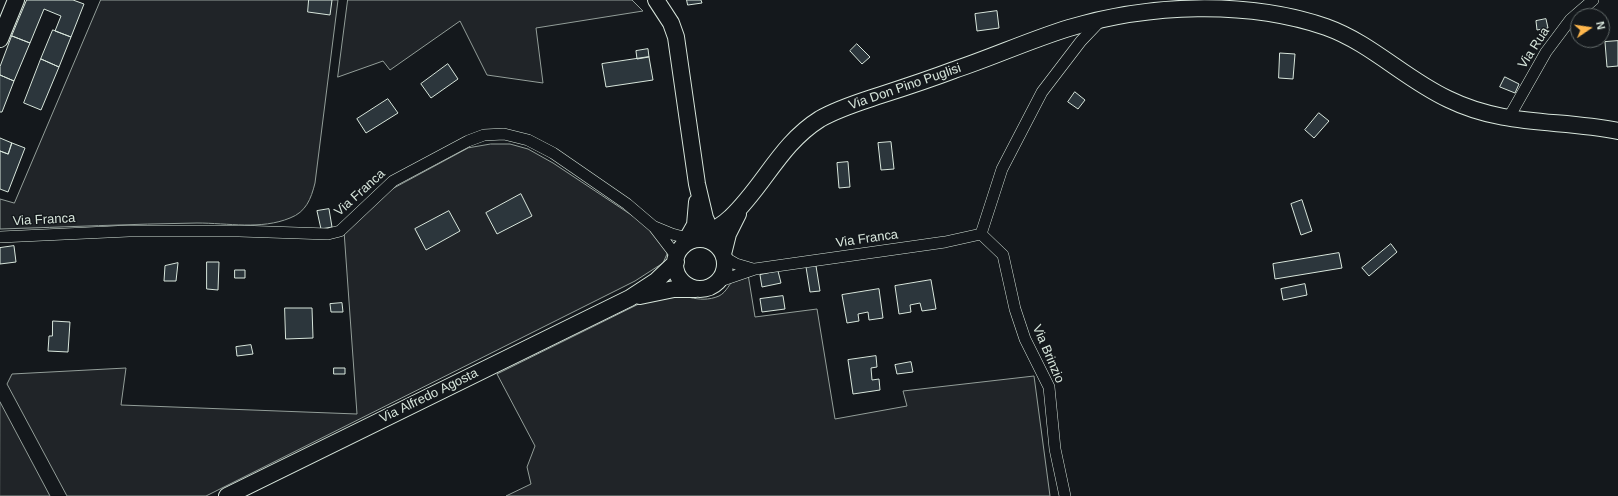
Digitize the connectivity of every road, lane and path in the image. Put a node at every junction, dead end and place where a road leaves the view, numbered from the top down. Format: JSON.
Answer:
{"nodes":[{"id":1,"x":16,"y":0,"type":"edge"},
{"id":2,"x":656,"y":0,"type":"edge"},
{"id":3,"x":1593,"y":0,"type":"edge"},
{"id":4,"x":1103,"y":18,"type":"junction"},
{"id":5,"x":0,"y":38,"type":"edge"},
{"id":6,"x":1508,"y":119,"type":"junction"},
{"id":7,"x":1618,"y":131,"type":"edge"},
{"id":8,"x":741,"y":207,"type":"junction"},
{"id":9,"x":654,"y":227,"type":"junction"},
{"id":10,"x":672,"y":234,"type":"junction"},
{"id":11,"x":981,"y":234,"type":"junction"},
{"id":12,"x":0,"y":237,"type":"edge"},
{"id":13,"x":699,"y":245,"type":"junction"},
{"id":14,"x":755,"y":269,"type":"junction"},
{"id":15,"x":717,"y":282,"type":"junction"},
{"id":16,"x":697,"y":289,"type":"junction"},
{"id":17,"x":630,"y":298,"type":"junction"},
{"id":18,"x":228,"y":496,"type":"edge"},
{"id":19,"x":1066,"y":496,"type":"edge"}],
"edges":[{"from":1,"to":5,"type":"street"},
{"from":2,"to":13,"type":"street"},
{"from":3,"to":6,"type":"street","name":"Via Rua"},
{"from":4,"to":6,"type":"street","name":"Via Don Pino Puglisi"},
{"from":4,"to":8,"type":"street","name":"Via Don Pino Puglisi"},
{"from":4,"to":11,"type":"street"},
{"from":6,"to":7,"type":"street","name":"Via Don Pino Puglisi"},
{"from":8,"to":13,"type":"street","name":"Via Alfredo Agosta"},
{"from":8,"to":13,"type":"street"},
{"from":9,"to":10,"type":"street"},
{"from":9,"to":12,"type":"street","name":"Via Franca"},
{"from":9,"to":13,"type":"street"},
{"from":10,"to":13,"type":"street"},
{"from":10,"to":13,"type":"street"},
{"from":11,"to":14,"type":"street","name":"Via Franca"},
{"from":11,"to":19,"type":"street","name":"Via Brinzio"},
{"from":13,"to":14,"type":"street"},
{"from":13,"to":15,"type":"street"},
{"from":13,"to":16,"type":"street"},
{"from":13,"to":17,"type":"street","name":"Via Alfredo Agosta"},
{"from":14,"to":15,"type":"street"},
{"from":15,"to":16,"type":"street","name":"Via Alfredo Agosta"},
{"from":16,"to":17,"type":"street","name":"Via Alfredo Agosta"},
{"from":17,"to":18,"type":"street","name":"Via Alfredo Agosta"}]}
